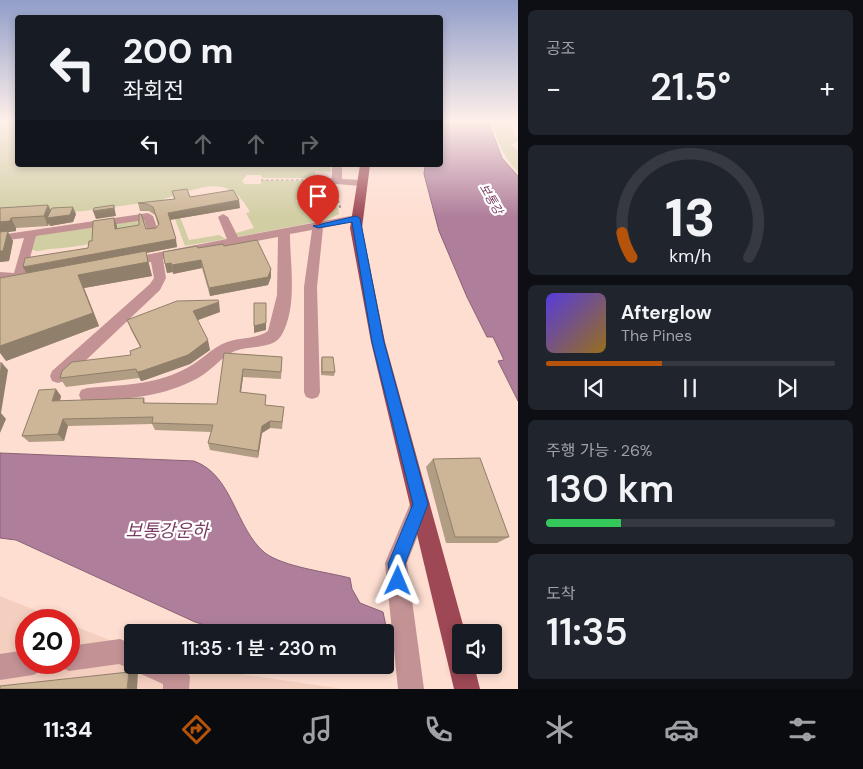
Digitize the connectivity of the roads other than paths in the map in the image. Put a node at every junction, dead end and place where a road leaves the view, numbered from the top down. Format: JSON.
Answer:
{"nodes":[{"id":1,"x":337,"y":167,"type":"edge"},
{"id":2,"x":365,"y":167,"type":"edge"},
{"id":3,"x":316,"y":180,"type":"road end"},
{"id":4,"x":337,"y":181,"type":"junction"},
{"id":5,"x":361,"y":183,"type":"junction"},
{"id":6,"x":223,"y":217,"type":"dead end"},
{"id":7,"x":356,"y":218,"type":"junction"},
{"id":8,"x":318,"y":226,"type":"junction"},
{"id":9,"x":284,"y":232,"type":"junction"},
{"id":10,"x":31,"y":233,"type":"junction"},
{"id":11,"x":153,"y":233,"type":"edge"},
{"id":12,"x":0,"y":238,"type":"edge"},
{"id":13,"x":234,"y":242,"type":"junction"},
{"id":14,"x":156,"y":256,"type":"junction"},
{"id":15,"x":119,"y":264,"type":"edge"},
{"id":16,"x":0,"y":276,"type":"edge"},
{"id":17,"x":21,"y":281,"type":"junction"},
{"id":18,"x":0,"y":287,"type":"edge"},
{"id":19,"x":58,"y":376,"type":"edge"},
{"id":20,"x":312,"y":392,"type":"dead end"},
{"id":21,"x":87,"y":395,"type":"dead end"},
{"id":22,"x":420,"y":504,"type":"junction"},
{"id":23,"x":124,"y":654,"type":"edge"},
{"id":24,"x":80,"y":657,"type":"edge"},
{"id":25,"x":15,"y":665,"type":"edge"},
{"id":26,"x":0,"y":667,"type":"edge"},
{"id":27,"x":170,"y":674,"type":"edge"},
{"id":28,"x":176,"y":689,"type":"edge"},
{"id":29,"x":411,"y":689,"type":"edge"},
{"id":30,"x":467,"y":689,"type":"edge"}],
"edges":[{"from":1,"to":4,"type":"street"},
{"from":2,"to":5,"type":"main road"},
{"from":3,"to":4,"type":"street"},
{"from":4,"to":5,"type":"street"},
{"from":5,"to":7,"type":"main road"},
{"from":6,"to":13,"type":"street"},
{"from":7,"to":8,"type":"street"},
{"from":7,"to":22,"type":"main road"},
{"from":8,"to":9,"type":"street"},
{"from":8,"to":20,"type":"street"},
{"from":9,"to":13,"type":"street"},
{"from":9,"to":21,"type":"street"},
{"from":10,"to":11,"type":"street"},
{"from":10,"to":12,"type":"street"},
{"from":10,"to":17,"type":"street"},
{"from":13,"to":14,"type":"street"},
{"from":14,"to":15,"type":"street"},
{"from":14,"to":19,"type":"street"},
{"from":16,"to":17,"type":"street"},
{"from":17,"to":18,"type":"street"},
{"from":22,"to":29,"type":"street"},
{"from":22,"to":30,"type":"main road"},
{"from":23,"to":24,"type":"street"},
{"from":25,"to":26,"type":"street"},
{"from":27,"to":28,"type":"street"}]}
